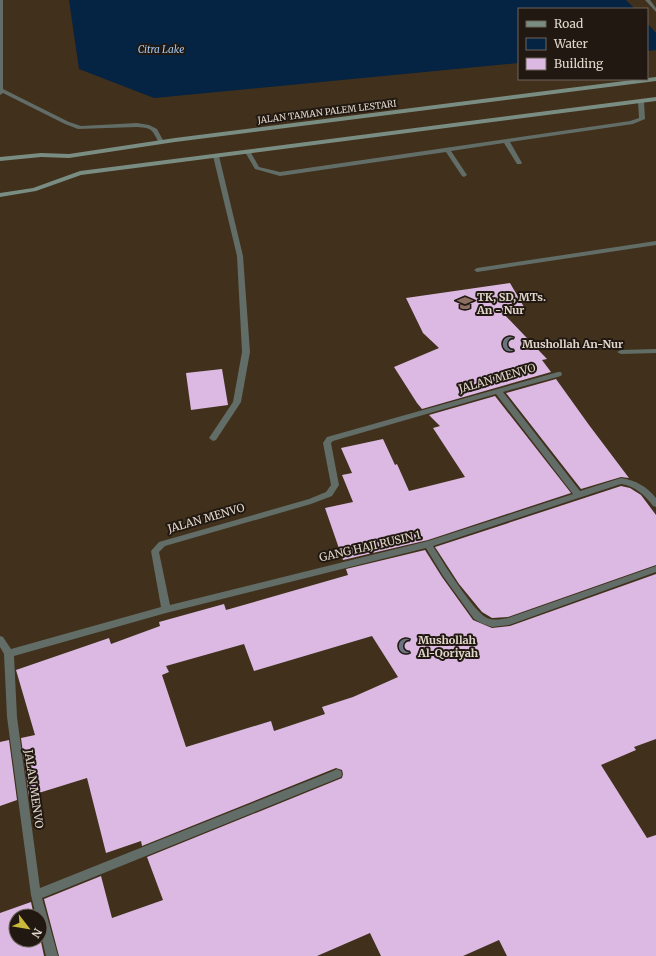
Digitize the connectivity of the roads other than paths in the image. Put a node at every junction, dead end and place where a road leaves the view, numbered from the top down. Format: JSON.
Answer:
{"nodes":[{"id":1,"x":1,"y":0,"type":"edge"},
{"id":2,"x":647,"y":0,"type":"edge"},
{"id":3,"x":656,"y":10,"type":"edge"},
{"id":4,"x":656,"y":80,"type":"edge"},
{"id":5,"x":1,"y":92,"type":"edge"},
{"id":6,"x":656,"y":99,"type":"edge"},
{"id":7,"x":641,"y":101,"type":"junction"},
{"id":8,"x":506,"y":141,"type":"junction"},
{"id":9,"x":161,"y":142,"type":"junction"},
{"id":10,"x":448,"y":150,"type":"junction"},
{"id":11,"x":248,"y":152,"type":"junction"},
{"id":12,"x":216,"y":156,"type":"junction"},
{"id":13,"x":0,"y":159,"type":"edge"},
{"id":14,"x":519,"y":163,"type":"dead end"},
{"id":15,"x":464,"y":175,"type":"dead end"},
{"id":16,"x":0,"y":195,"type":"edge"},
{"id":17,"x":656,"y":243,"type":"edge"},
{"id":18,"x":477,"y":270,"type":"dead end"},
{"id":19,"x":656,"y":351,"type":"edge"},
{"id":20,"x":621,"y":352,"type":"dead end"},
{"id":21,"x":558,"y":374,"type":"dead end"},
{"id":22,"x":498,"y":390,"type":"junction"},
{"id":23,"x":213,"y":438,"type":"dead end"},
{"id":24,"x":578,"y":495,"type":"junction"},
{"id":25,"x":656,"y":504,"type":"edge"},
{"id":26,"x":428,"y":544,"type":"junction"},
{"id":27,"x":656,"y":569,"type":"edge"},
{"id":28,"x":166,"y":610,"type":"junction"},
{"id":29,"x":0,"y":640,"type":"edge"},
{"id":30,"x":9,"y":653,"type":"junction"},
{"id":31,"x":337,"y":774,"type":"dead end"},
{"id":32,"x":36,"y":895,"type":"junction"},
{"id":33,"x":52,"y":956,"type":"edge"}],
"edges":[{"from":1,"to":5,"type":"street"},
{"from":2,"to":3,"type":"street"},
{"from":4,"to":9,"type":"street","name":"JALAN TAMAN PALEM LESTARI"},
{"from":5,"to":9,"type":"street"},
{"from":6,"to":7,"type":"street"},
{"from":7,"to":8,"type":"street"},
{"from":7,"to":11,"type":"street"},
{"from":8,"to":10,"type":"street"},
{"from":8,"to":14,"type":"street"},
{"from":9,"to":13,"type":"street","name":"JALAN TAMAN PALEM LESTARI"},
{"from":10,"to":11,"type":"street"},
{"from":10,"to":15,"type":"street"},
{"from":11,"to":12,"type":"street"},
{"from":12,"to":16,"type":"street"},
{"from":12,"to":23,"type":"street"},
{"from":17,"to":18,"type":"street"},
{"from":19,"to":20,"type":"street"},
{"from":21,"to":22,"type":"street","name":"JALAN MENVO"},
{"from":22,"to":24,"type":"street"},
{"from":22,"to":28,"type":"street","name":"JALAN MENVO"},
{"from":24,"to":25,"type":"street"},
{"from":24,"to":26,"type":"street"},
{"from":26,"to":27,"type":"street","name":"GANG HAJI RUSIN 1"},
{"from":26,"to":28,"type":"street","name":"GANG HAJI RUSIN 1"},
{"from":28,"to":30,"type":"street"},
{"from":29,"to":30,"type":"street"},
{"from":30,"to":32,"type":"street","name":"JALAN MENVO"},
{"from":31,"to":32,"type":"street"},
{"from":32,"to":33,"type":"street","name":"JALAN MENVO"}]}
